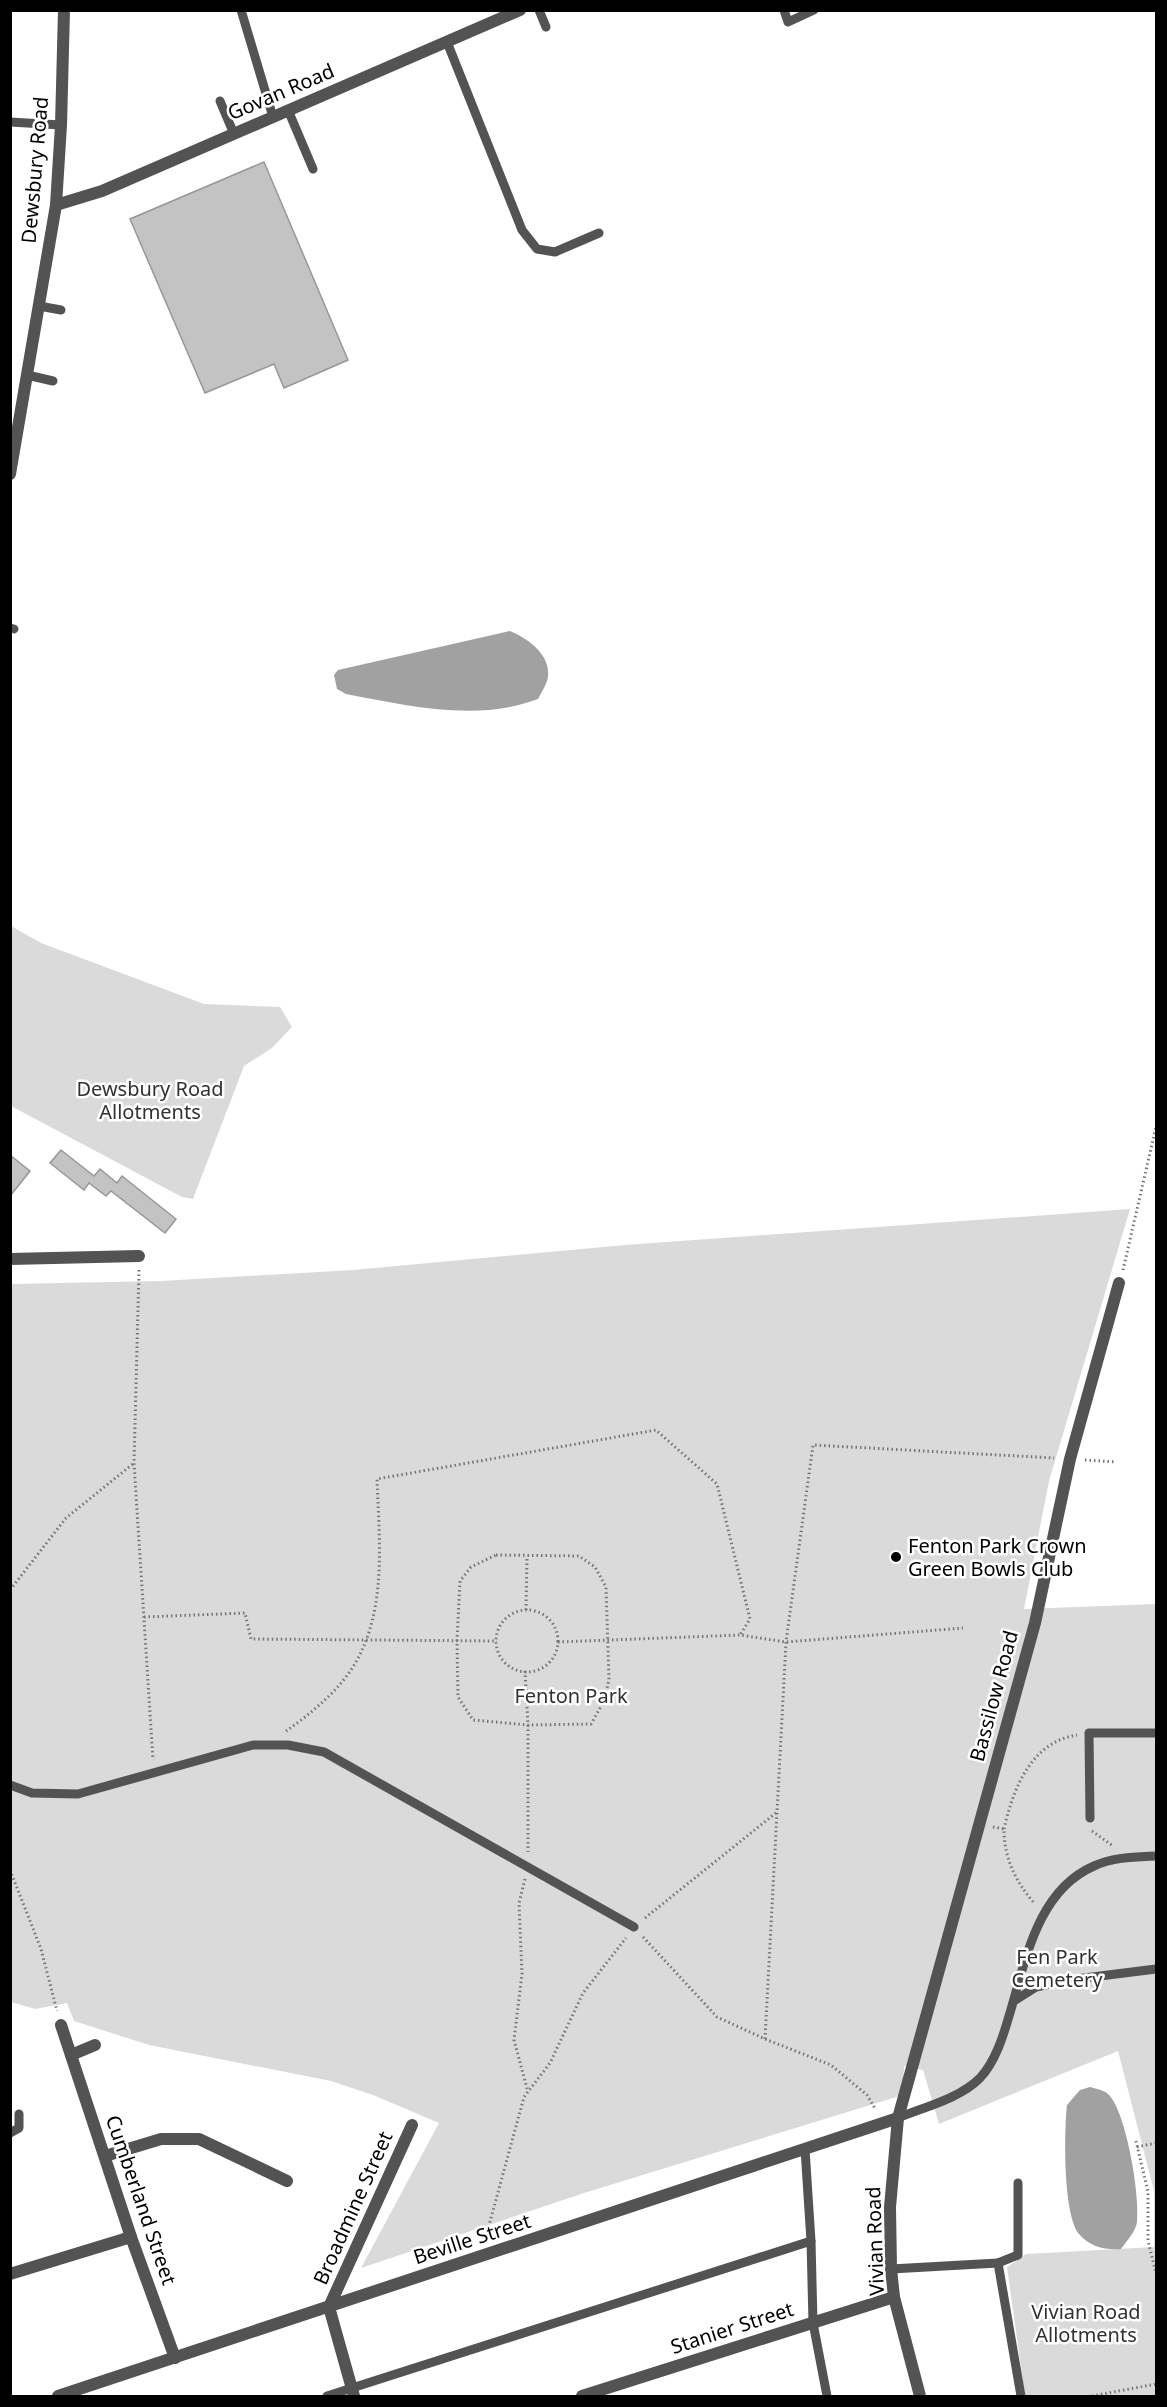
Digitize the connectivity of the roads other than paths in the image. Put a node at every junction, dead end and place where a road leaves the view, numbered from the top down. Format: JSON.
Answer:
{"nodes":[{"id":1,"x":64,"y":10,"type":"edge"},
{"id":2,"x":241,"y":10,"type":"edge"},
{"id":3,"x":520,"y":10,"type":"edge"},
{"id":4,"x":539,"y":10,"type":"edge"},
{"id":5,"x":784,"y":10,"type":"edge"},
{"id":6,"x":814,"y":10,"type":"edge"},
{"id":7,"x":546,"y":27,"type":"dead end"},
{"id":8,"x":447,"y":42,"type":"junction"},
{"id":9,"x":220,"y":101,"type":"dead end"},
{"id":10,"x":288,"y":110,"type":"junction"},
{"id":11,"x":273,"y":117,"type":"junction"},
{"id":12,"x":10,"y":122,"type":"edge"},
{"id":13,"x":61,"y":126,"type":"junction"},
{"id":14,"x":234,"y":134,"type":"junction"},
{"id":15,"x":313,"y":169,"type":"dead end"},
{"id":16,"x":56,"y":206,"type":"junction"},
{"id":17,"x":599,"y":233,"type":"dead end"},
{"id":18,"x":39,"y":306,"type":"junction"},
{"id":19,"x":61,"y":310,"type":"dead end"},
{"id":20,"x":27,"y":375,"type":"junction"},
{"id":21,"x":53,"y":381,"type":"dead end"},
{"id":22,"x":10,"y":474,"type":"edge"},
{"id":23,"x":140,"y":1256,"type":"road end"},
{"id":24,"x":10,"y":1259,"type":"edge"},
{"id":25,"x":1119,"y":1283,"type":"road end"},
{"id":26,"x":1156,"y":1733,"type":"edge"},
{"id":27,"x":10,"y":1785,"type":"edge"},
{"id":28,"x":1090,"y":1818,"type":"road end"},
{"id":29,"x":1156,"y":1856,"type":"edge"},
{"id":30,"x":634,"y":1927,"type":"road end"},
{"id":31,"x":1156,"y":1969,"type":"edge"},
{"id":32,"x":1014,"y":2001,"type":"junction"},
{"id":33,"x":61,"y":2025,"type":"road end"},
{"id":34,"x":95,"y":2045,"type":"dead end"},
{"id":35,"x":71,"y":2055,"type":"junction"},
{"id":36,"x":19,"y":2114,"type":"dead end"},
{"id":37,"x":898,"y":2118,"type":"junction"},
{"id":38,"x":412,"y":2125,"type":"dead end"},
{"id":39,"x":10,"y":2133,"type":"edge"},
{"id":40,"x":805,"y":2149,"type":"junction"},
{"id":41,"x":105,"y":2156,"type":"junction"},
{"id":42,"x":287,"y":2181,"type":"dead end"},
{"id":43,"x":1018,"y":2184,"type":"dead end"},
{"id":44,"x":131,"y":2237,"type":"junction"},
{"id":45,"x":811,"y":2241,"type":"junction"},
{"id":46,"x":998,"y":2264,"type":"junction"},
{"id":47,"x":891,"y":2269,"type":"junction"},
{"id":48,"x":10,"y":2274,"type":"edge"},
{"id":49,"x":894,"y":2297,"type":"junction"},
{"id":50,"x":329,"y":2307,"type":"junction"},
{"id":51,"x":813,"y":2323,"type":"junction"},
{"id":52,"x":175,"y":2358,"type":"junction"},
{"id":53,"x":353,"y":2392,"type":"edge"},
{"id":54,"x":58,"y":2397,"type":"edge"},
{"id":55,"x":327,"y":2397,"type":"edge"},
{"id":56,"x":582,"y":2397,"type":"edge"},
{"id":57,"x":827,"y":2397,"type":"edge"},
{"id":58,"x":920,"y":2397,"type":"edge"},
{"id":59,"x":1021,"y":2397,"type":"edge"}],
"edges":[{"from":1,"to":13,"type":"street","name":"Dewsbury Road"},
{"from":2,"to":11,"type":"lane"},
{"from":3,"to":8,"type":"street","name":"Govan Road"},
{"from":4,"to":7,"type":"lane"},
{"from":5,"to":6,"type":"lane"},
{"from":8,"to":10,"type":"street","name":"Govan Road"},
{"from":8,"to":17,"type":"lane"},
{"from":9,"to":14,"type":"lane"},
{"from":10,"to":11,"type":"street","name":"Govan Road"},
{"from":10,"to":15,"type":"lane"},
{"from":11,"to":14,"type":"street","name":"Govan Road"},
{"from":12,"to":13,"type":"lane"},
{"from":13,"to":16,"type":"street","name":"Dewsbury Road"},
{"from":14,"to":16,"type":"street","name":"Govan Road"},
{"from":16,"to":18,"type":"street","name":"Dewsbury Road"},
{"from":18,"to":19,"type":"lane"},
{"from":18,"to":20,"type":"street","name":"Dewsbury Road"},
{"from":20,"to":21,"type":"lane"},
{"from":20,"to":22,"type":"street","name":"Dewsbury Road"},
{"from":23,"to":24,"type":"street"},
{"from":25,"to":37,"type":"street","name":"Bassilow Road"},
{"from":26,"to":28,"type":"lane"},
{"from":27,"to":30,"type":"lane"},
{"from":29,"to":32,"type":"lane"},
{"from":31,"to":32,"type":"lane"},
{"from":32,"to":37,"type":"lane"},
{"from":33,"to":35,"type":"street","name":"Cumberland Street"},
{"from":34,"to":35,"type":"street"},
{"from":35,"to":41,"type":"street","name":"Cumberland Street"},
{"from":36,"to":39,"type":"lane"},
{"from":37,"to":40,"type":"street","name":"Beville Street"},
{"from":37,"to":47,"type":"street","name":"Vivian Road"},
{"from":38,"to":50,"type":"street","name":"Broadmine Street"},
{"from":40,"to":45,"type":"lane"},
{"from":40,"to":50,"type":"street","name":"Beville Street"},
{"from":41,"to":42,"type":"street"},
{"from":41,"to":44,"type":"street","name":"Cumberland Street"},
{"from":43,"to":46,"type":"lane"},
{"from":44,"to":48,"type":"street"},
{"from":44,"to":52,"type":"street","name":"Cumberland Street"},
{"from":45,"to":51,"type":"lane"},
{"from":45,"to":53,"type":"lane"},
{"from":46,"to":47,"type":"lane"},
{"from":46,"to":59,"type":"lane"},
{"from":47,"to":49,"type":"street","name":"Vivian Road"},
{"from":49,"to":51,"type":"street","name":"Stanier Street"},
{"from":49,"to":58,"type":"street","name":"Vivian Road"},
{"from":50,"to":52,"type":"street","name":"Beville Street"},
{"from":50,"to":53,"type":"street"},
{"from":51,"to":56,"type":"street","name":"Stanier Street"},
{"from":51,"to":57,"type":"lane"},
{"from":52,"to":54,"type":"street","name":"Beville Street"},
{"from":53,"to":55,"type":"lane"}]}
